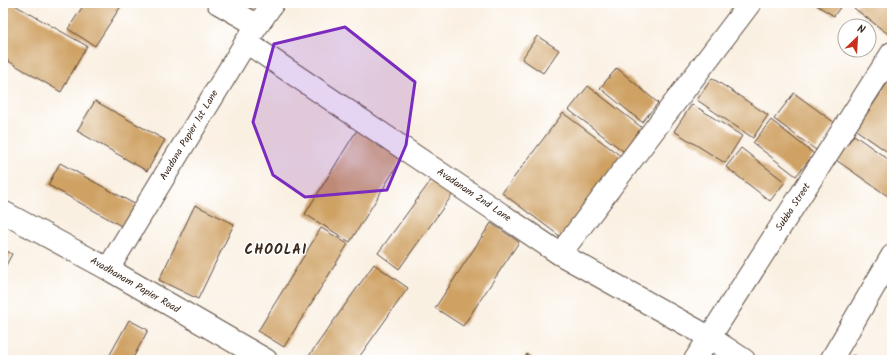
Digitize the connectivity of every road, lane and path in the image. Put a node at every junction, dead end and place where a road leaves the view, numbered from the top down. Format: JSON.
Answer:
{"nodes":[{"id":1,"x":218,"y":3,"type":"edge"},
{"id":2,"x":273,"y":3,"type":"edge"},
{"id":3,"x":750,"y":3,"type":"edge"},
{"id":4,"x":251,"y":34,"type":"junction"},
{"id":5,"x":892,"y":53,"type":"edge"},
{"id":6,"x":3,"y":212,"type":"edge"},
{"id":7,"x":560,"y":254,"type":"junction"},
{"id":8,"x":892,"y":256,"type":"edge"},
{"id":9,"x":108,"y":269,"type":"junction"},
{"id":10,"x":710,"y":337,"type":"junction"},
{"id":11,"x":266,"y":360,"type":"edge"},
{"id":12,"x":695,"y":360,"type":"edge"},
{"id":13,"x":744,"y":360,"type":"edge"},
{"id":14,"x":830,"y":360,"type":"edge"}],
"edges":[{"from":1,"to":4,"type":"street","name":"Avadanam 2nd Lane"},
{"from":2,"to":4,"type":"street","name":"Avadana Papier 1st Lane"},
{"from":3,"to":7,"type":"street"},
{"from":4,"to":7,"type":"street","name":"Avadanam 2nd Lane"},
{"from":4,"to":9,"type":"street","name":"Avadana Papier 1st Lane"},
{"from":5,"to":10,"type":"street","name":"Subba Street"},
{"from":6,"to":9,"type":"street","name":"Avadhanam Papier Road"},
{"from":7,"to":10,"type":"street","name":"Avadanam 2nd Lane"},
{"from":8,"to":14,"type":"street"},
{"from":9,"to":11,"type":"street","name":"Avadhanam Papier Road"},
{"from":10,"to":12,"type":"street","name":"Subba Street"},
{"from":10,"to":13,"type":"street","name":"Avadanam 2nd Lane"}]}
